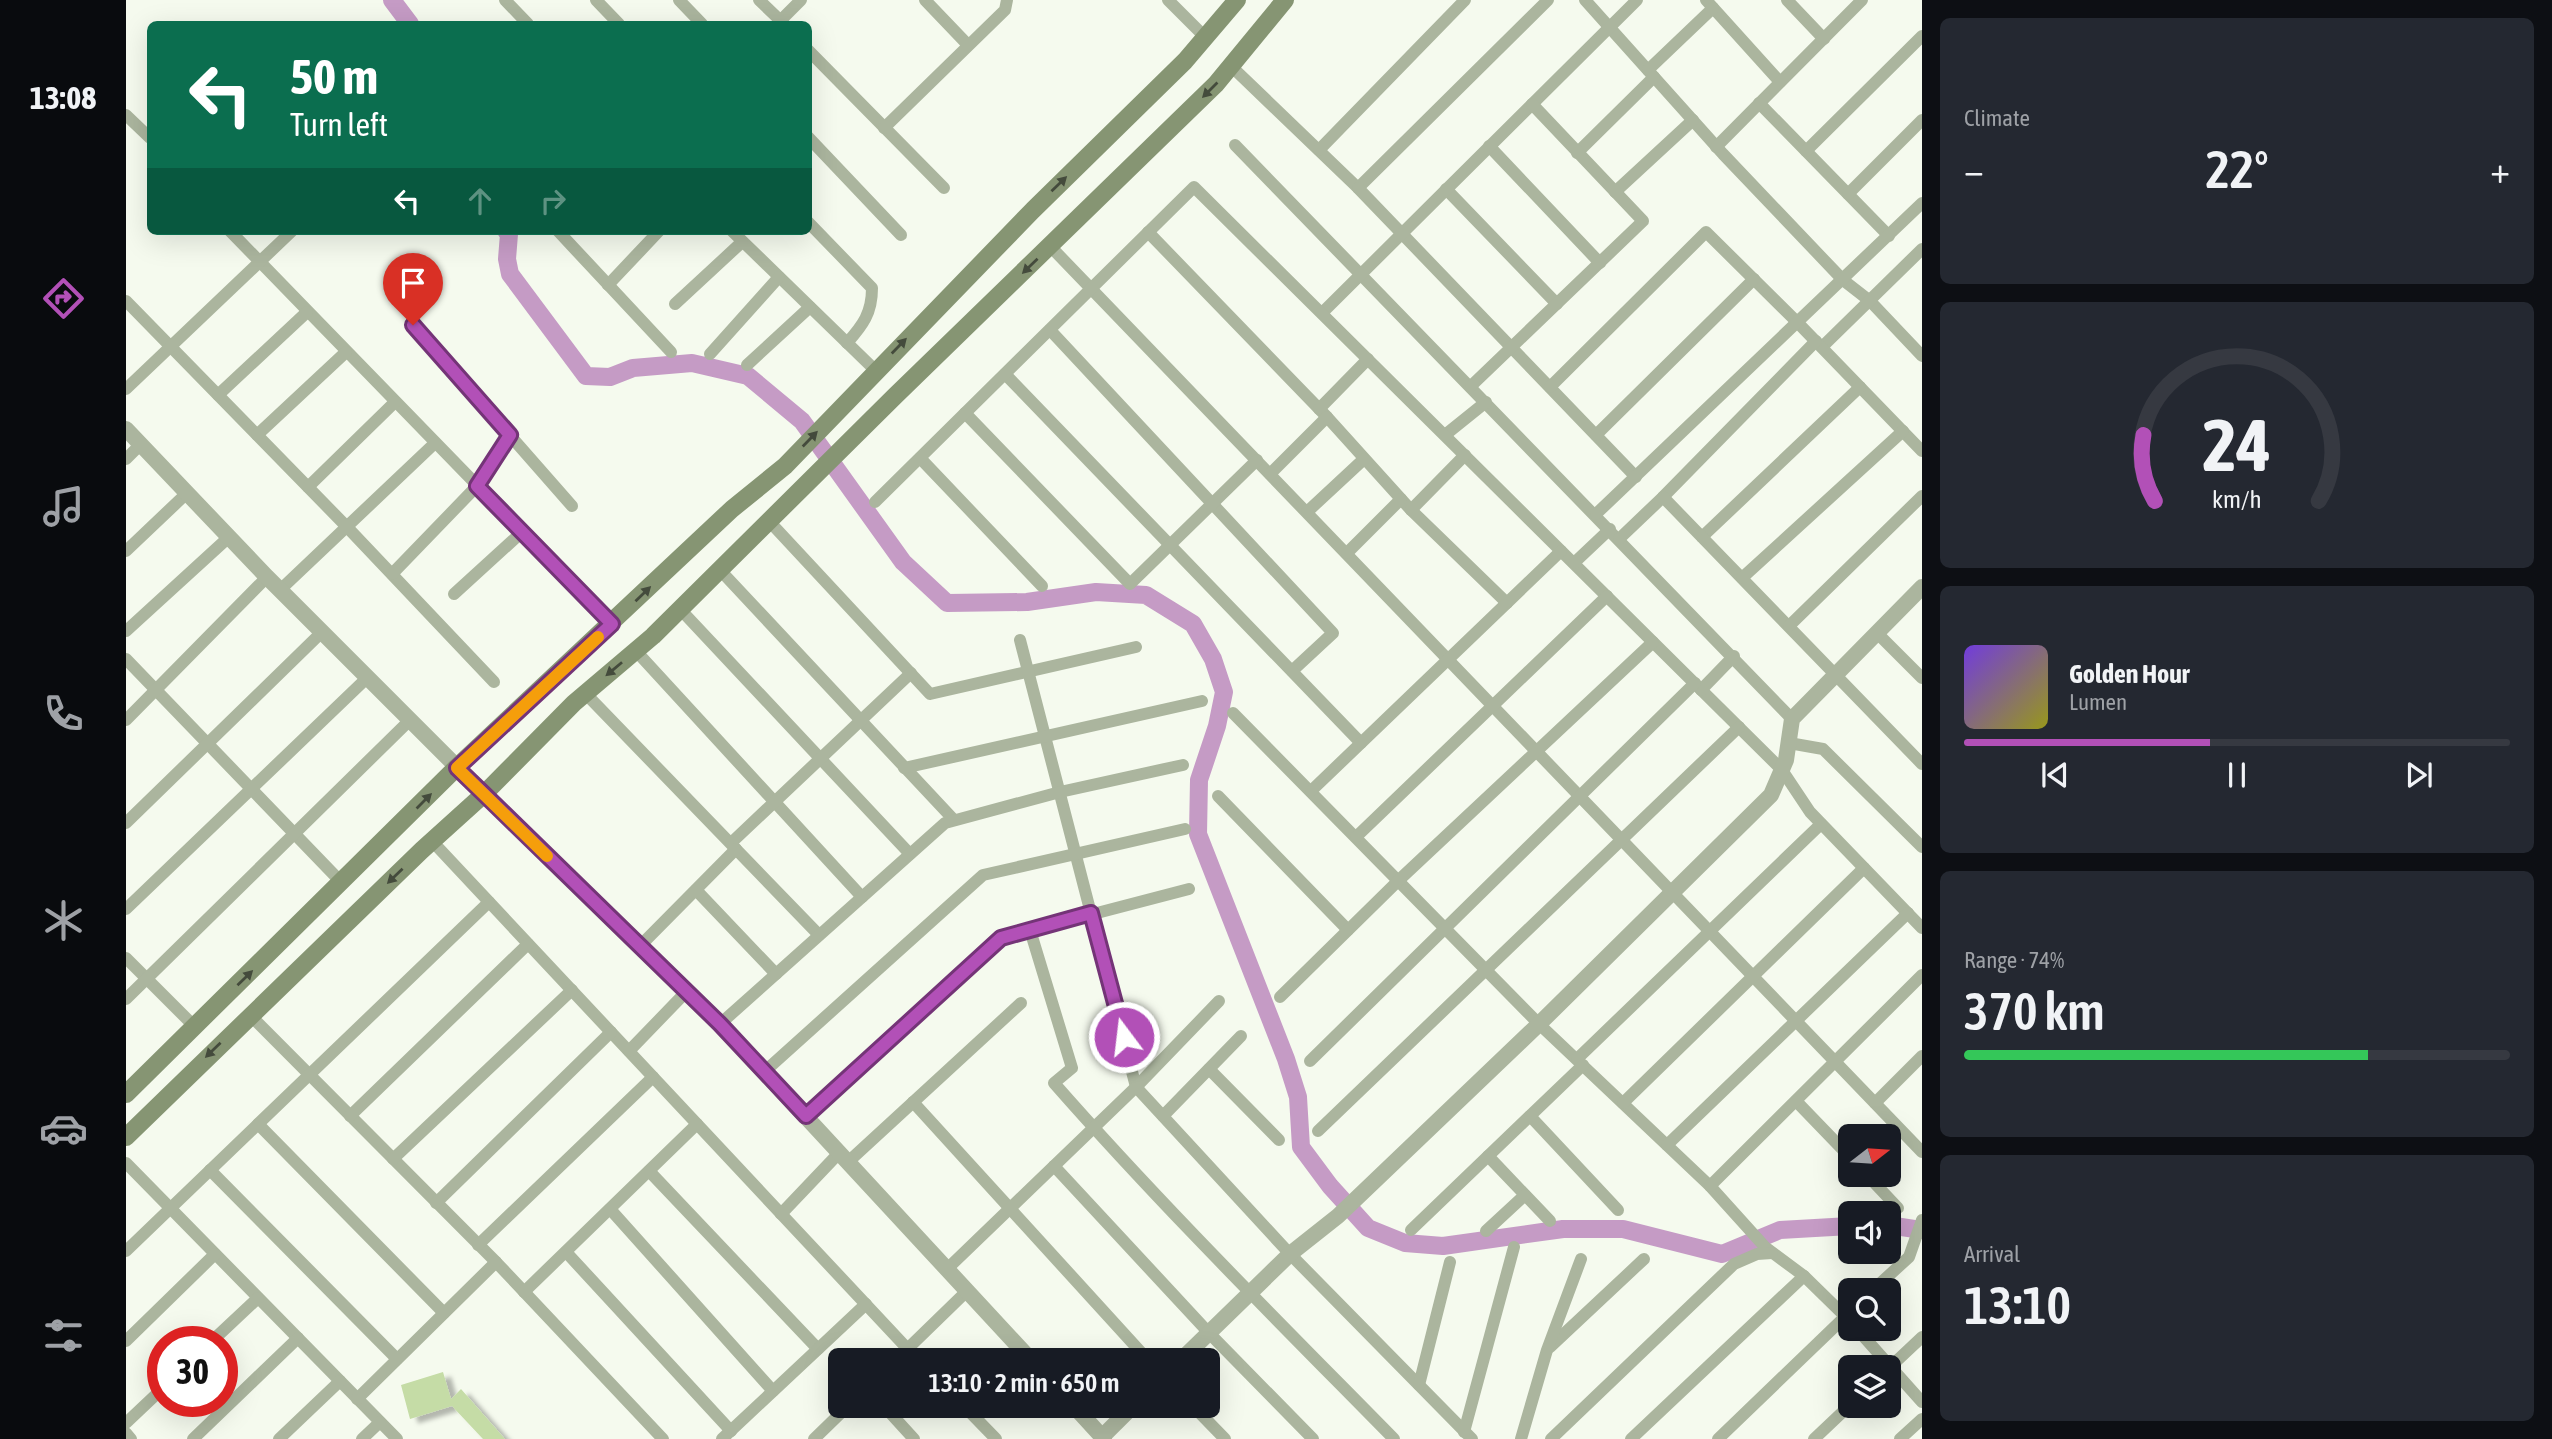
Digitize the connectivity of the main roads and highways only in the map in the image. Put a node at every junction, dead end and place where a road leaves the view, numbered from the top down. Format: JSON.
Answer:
{"nodes":[{"id":1,"x":1237,"y":0,"type":"edge"},
{"id":2,"x":1285,"y":0,"type":"edge"},
{"id":3,"x":126,"y":1094,"type":"edge"},
{"id":4,"x":126,"y":1137,"type":"edge"}],
"edges":[{"from":3,"to":1,"type":"main road","one_way":true},
{"from":2,"to":4,"type":"main road","one_way":true}]}
